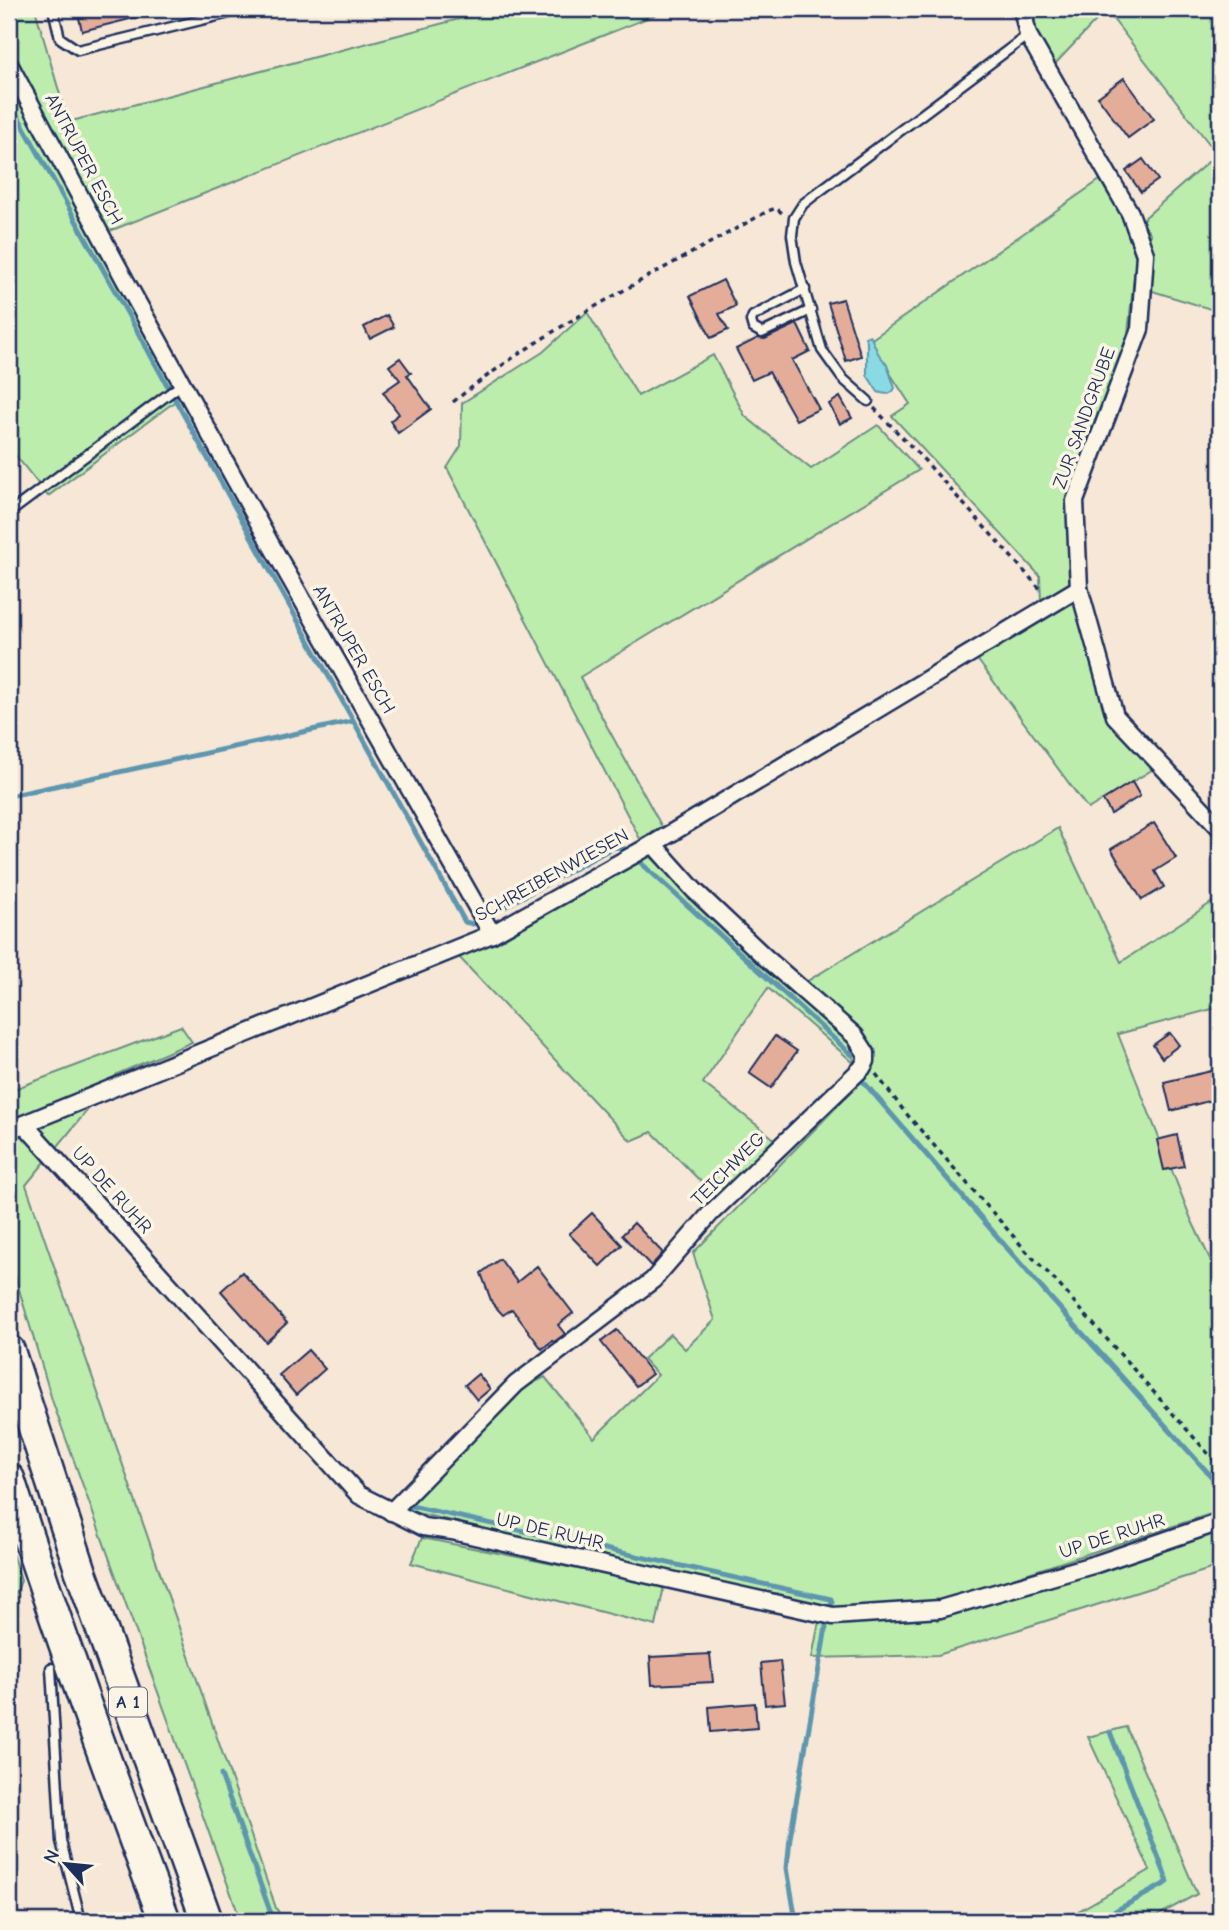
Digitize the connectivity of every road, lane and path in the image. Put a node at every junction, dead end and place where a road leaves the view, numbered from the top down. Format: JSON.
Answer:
{"nodes":[{"id":1,"x":53,"y":9,"type":"edge"},
{"id":2,"x":246,"y":9,"type":"edge"},
{"id":3,"x":1022,"y":9,"type":"edge"},
{"id":4,"x":1028,"y":35,"type":"junction"},
{"id":5,"x":9,"y":64,"type":"edge"},
{"id":6,"x":793,"y":229,"type":"junction"},
{"id":7,"x":805,"y":289,"type":"junction"},
{"id":8,"x":811,"y":310,"type":"junction"},
{"id":9,"x":182,"y":384,"type":"junction"},
{"id":10,"x":868,"y":401,"type":"joint"},
{"id":11,"x":453,"y":402,"type":"dead end"},
{"id":12,"x":9,"y":513,"type":"edge"},
{"id":13,"x":1079,"y":588,"type":"junction"},
{"id":14,"x":1053,"y":604,"type":"junction"},
{"id":15,"x":1220,"y":828,"type":"edge"},
{"id":16,"x":653,"y":844,"type":"junction"},
{"id":17,"x":492,"y":934,"type":"junction"},
{"id":18,"x":866,"y":1061,"type":"junction"},
{"id":19,"x":17,"y":1127,"type":"edge"},
{"id":20,"x":9,"y":1351,"type":"edge"},
{"id":21,"x":1220,"y":1467,"type":"edge"},
{"id":22,"x":9,"y":1479,"type":"edge"},
{"id":23,"x":391,"y":1512,"type":"junction"},
{"id":24,"x":1220,"y":1522,"type":"edge"},
{"id":25,"x":32,"y":1550,"type":"junction"},
{"id":26,"x":51,"y":1668,"type":"joint"},
{"id":27,"x":81,"y":1921,"type":"edge"},
{"id":28,"x":165,"y":1921,"type":"edge"},
{"id":29,"x":207,"y":1921,"type":"edge"}],
"edges":[{"from":1,"to":2,"type":"lane"},
{"from":3,"to":4,"type":"street","name":"ZUR SANDGRUBE"},
{"from":4,"to":6,"type":"lane"},
{"from":4,"to":13,"type":"street","name":"ZUR SANDGRUBE"},
{"from":5,"to":9,"type":"street","name":"ANTRUPER ESCH"},
{"from":6,"to":7,"type":"lane"},
{"from":6,"to":11,"type":"path"},
{"from":7,"to":8,"type":"lane"},
{"from":7,"to":8,"type":"lane"},
{"from":8,"to":10,"type":"lane"},
{"from":9,"to":12,"type":"lane"},
{"from":9,"to":17,"type":"street","name":"ANTRUPER ESCH"},
{"from":10,"to":14,"type":"path"},
{"from":13,"to":14,"type":"street","name":"SCHREIBENWIESEN"},
{"from":13,"to":15,"type":"street","name":"ZUR SANDGRUBE"},
{"from":14,"to":16,"type":"street","name":"SCHREIBENWIESEN"},
{"from":16,"to":17,"type":"street","name":"SCHREIBENWIESEN"},
{"from":16,"to":18,"type":"street"},
{"from":17,"to":19,"type":"street","name":"SCHREIBENWIESEN"},
{"from":18,"to":21,"type":"path"},
{"from":18,"to":23,"type":"street","name":"TEICHWEG"},
{"from":19,"to":23,"type":"street","name":"UP DE RUHR"},
{"from":20,"to":29,"type":"highway","number":"A 1"},
{"from":22,"to":25,"type":"highway","number":"A 1"},
{"from":23,"to":24,"type":"street","name":"UP DE RUHR"},
{"from":25,"to":26,"type":"highway"},
{"from":25,"to":28,"type":"highway","number":"A 1"},
{"from":26,"to":27,"type":"lane"}]}
